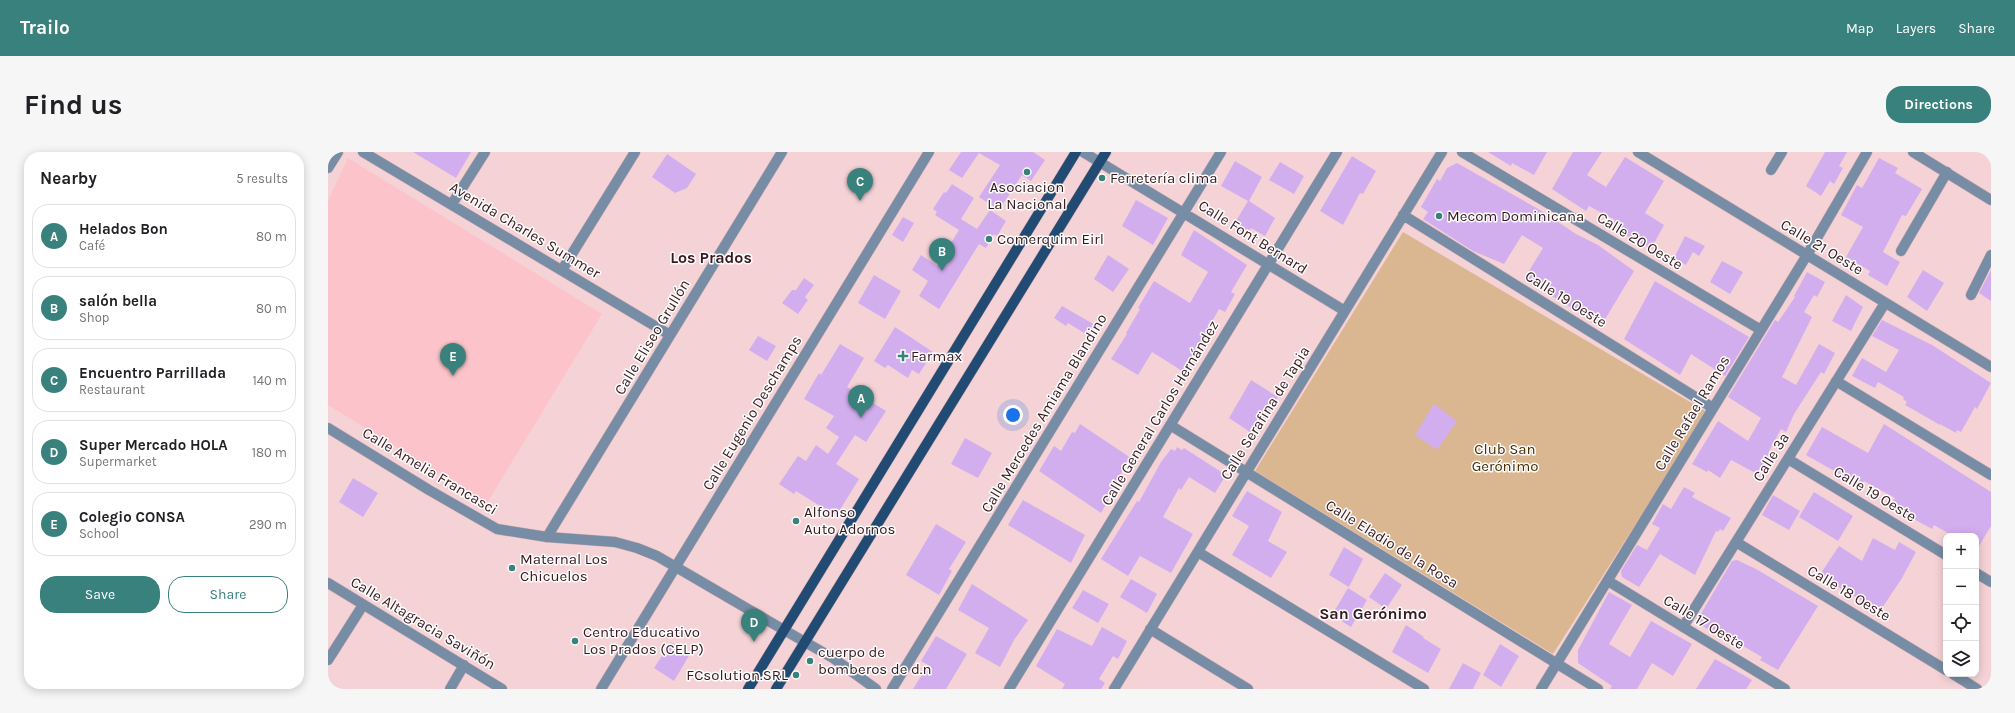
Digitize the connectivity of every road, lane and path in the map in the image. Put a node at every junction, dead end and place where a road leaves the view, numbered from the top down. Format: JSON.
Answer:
{"nodes":[{"id":1,"x":338,"y":152,"type":"edge"},
{"id":2,"x":363,"y":152,"type":"edge"},
{"id":3,"x":485,"y":152,"type":"edge"},
{"id":4,"x":635,"y":152,"type":"edge"},
{"id":5,"x":782,"y":152,"type":"edge"},
{"id":6,"x":930,"y":152,"type":"edge"},
{"id":7,"x":1076,"y":152,"type":"edge"},
{"id":8,"x":1083,"y":152,"type":"edge"},
{"id":9,"x":1106,"y":152,"type":"edge"},
{"id":10,"x":1221,"y":152,"type":"edge"},
{"id":11,"x":1337,"y":152,"type":"edge"},
{"id":12,"x":1442,"y":152,"type":"edge"},
{"id":13,"x":1462,"y":152,"type":"edge"},
{"id":14,"x":1638,"y":152,"type":"edge"},
{"id":15,"x":1782,"y":152,"type":"edge"},
{"id":16,"x":1866,"y":152,"type":"edge"},
{"id":17,"x":1913,"y":152,"type":"edge"},
{"id":18,"x":1100,"y":162,"type":"junction"},
{"id":19,"x":328,"y":168,"type":"edge"},
{"id":20,"x":1771,"y":170,"type":"dead end"},
{"id":21,"x":1947,"y":172,"type":"junction"},
{"id":22,"x":1991,"y":200,"type":"edge"},
{"id":23,"x":452,"y":204,"type":"junction"},
{"id":24,"x":1184,"y":212,"type":"junction"},
{"id":25,"x":1402,"y":216,"type":"junction"},
{"id":26,"x":1901,"y":252,"type":"dead end"},
{"id":27,"x":1807,"y":255,"type":"junction"},
{"id":28,"x":1991,"y":255,"type":"edge"},
{"id":29,"x":1268,"y":264,"type":"junction"},
{"id":30,"x":562,"y":270,"type":"junction"},
{"id":31,"x":1971,"y":295,"type":"dead end"},
{"id":32,"x":1885,"y":303,"type":"junction"},
{"id":33,"x":1345,"y":311,"type":"junction"},
{"id":34,"x":1761,"y":330,"type":"junction"},
{"id":35,"x":670,"y":335,"type":"junction"},
{"id":36,"x":1991,"y":367,"type":"edge"},
{"id":37,"x":1836,"y":381,"type":"junction"},
{"id":38,"x":1713,"y":408,"type":"junction"},
{"id":39,"x":1170,"y":425,"type":"junction"},
{"id":40,"x":328,"y":428,"type":"edge"},
{"id":41,"x":1788,"y":459,"type":"junction"},
{"id":42,"x":1247,"y":472,"type":"junction"},
{"id":43,"x":1991,"y":475,"type":"edge"},
{"id":44,"x":547,"y":537,"type":"junction"},
{"id":45,"x":1736,"y":542,"type":"junction"},
{"id":46,"x":1198,"y":552,"type":"junction"},
{"id":47,"x":1943,"y":553,"type":"edge"},
{"id":48,"x":674,"y":568,"type":"junction"},
{"id":49,"x":1979,"y":575,"type":"edge"},
{"id":50,"x":1608,"y":581,"type":"junction"},
{"id":51,"x":1991,"y":582,"type":"edge"},
{"id":52,"x":328,"y":583,"type":"edge"},
{"id":53,"x":363,"y":604,"type":"junction"},
{"id":54,"x":1683,"y":627,"type":"junction"},
{"id":55,"x":1150,"y":629,"type":"junction"},
{"id":56,"x":784,"y":630,"type":"junction"},
{"id":57,"x":804,"y":643,"type":"junction"},
{"id":58,"x":328,"y":660,"type":"edge"},
{"id":59,"x":1557,"y":664,"type":"junction"},
{"id":60,"x":464,"y":665,"type":"junction"},
{"id":61,"x":1943,"y":668,"type":"edge"},
{"id":62,"x":1958,"y":677,"type":"edge"},
{"id":63,"x":450,"y":689,"type":"edge"},
{"id":64,"x":502,"y":689,"type":"edge"},
{"id":65,"x":601,"y":689,"type":"edge"},
{"id":66,"x":748,"y":689,"type":"edge"},
{"id":67,"x":776,"y":689,"type":"edge"},
{"id":68,"x":876,"y":689,"type":"edge"},
{"id":69,"x":892,"y":689,"type":"edge"},
{"id":70,"x":1009,"y":689,"type":"edge"},
{"id":71,"x":1114,"y":689,"type":"edge"},
{"id":72,"x":1248,"y":689,"type":"edge"},
{"id":73,"x":1424,"y":689,"type":"edge"},
{"id":74,"x":1541,"y":689,"type":"edge"},
{"id":75,"x":1598,"y":689,"type":"edge"},
{"id":76,"x":1785,"y":689,"type":"edge"},
{"id":77,"x":1977,"y":689,"type":"edge"}],
"edges":[{"from":1,"to":19,"type":"street"},
{"from":2,"to":23,"type":"street","name":"Avenida Charles Summer"},
{"from":3,"to":23,"type":"street"},
{"from":4,"to":30,"type":"street"},
{"from":5,"to":35,"type":"street","name":"Calle Eliseo Grullón"},
{"from":6,"to":48,"type":"street","name":"Calle Eugenio Deschamps"},
{"from":7,"to":56,"type":"main road"},
{"from":8,"to":18,"type":"street","name":"Calle Font Bernard"},
{"from":9,"to":18,"type":"main road"},
{"from":10,"to":24,"type":"street","name":"Calle Mercedes Amiama Blandino"},
{"from":11,"to":29,"type":"street","name":"Calle General Carlos Hernández"},
{"from":12,"to":25,"type":"street","name":"Calle Serafina de Tapia"},
{"from":13,"to":34,"type":"street","name":"Calle 20 Oeste"},
{"from":14,"to":27,"type":"street","name":"Calle 21 Oeste"},
{"from":15,"to":20,"type":"street"},
{"from":16,"to":27,"type":"street","name":"Calle Rafael Ramos"},
{"from":17,"to":21,"type":"street"},
{"from":18,"to":24,"type":"street","name":"Calle Font Bernard"},
{"from":18,"to":57,"type":"main road"},
{"from":21,"to":22,"type":"street"},
{"from":21,"to":26,"type":"street"},
{"from":23,"to":30,"type":"street","name":"Avenida Charles Summer"},
{"from":24,"to":29,"type":"street","name":"Calle Font Bernard"},
{"from":24,"to":69,"type":"street","name":"Calle Mercedes Amiama Blandino"},
{"from":25,"to":33,"type":"street","name":"Calle Serafina de Tapia"},
{"from":25,"to":38,"type":"street","name":"Calle 19 Oeste"},
{"from":27,"to":32,"type":"street","name":"Calle 21 Oeste"},
{"from":27,"to":34,"type":"street","name":"Calle Rafael Ramos"},
{"from":28,"to":31,"type":"street"},
{"from":29,"to":33,"type":"street","name":"Calle Font Bernard"},
{"from":29,"to":39,"type":"street","name":"Calle General Carlos Hernández"},
{"from":30,"to":35,"type":"street","name":"Avenida Charles Summer"},
{"from":32,"to":36,"type":"street","name":"Calle 21 Oeste"},
{"from":32,"to":37,"type":"street","name":"Calle 3ª"},
{"from":33,"to":42,"type":"street","name":"Calle Serafina de Tapia"},
{"from":34,"to":38,"type":"street","name":"Calle Rafael Ramos"},
{"from":35,"to":44,"type":"street","name":"Calle Eliseo Grullón"},
{"from":37,"to":41,"type":"street","name":"Calle 3ª"},
{"from":37,"to":43,"type":"street"},
{"from":38,"to":50,"type":"street","name":"Calle Rafael Ramos"},
{"from":39,"to":42,"type":"street","name":"Calle Eladio de la Rosa"},
{"from":39,"to":70,"type":"street","name":"Calle General Carlos Hernández"},
{"from":40,"to":44,"type":"street","name":"Calle Amelia Francasci"},
{"from":41,"to":45,"type":"street","name":"Calle 3ª"},
{"from":41,"to":47,"type":"street","name":"Calle 19 Oeste"},
{"from":42,"to":46,"type":"street","name":"Calle Serafina de Tapia"},
{"from":42,"to":59,"type":"street","name":"Calle Eladio de la Rosa"},
{"from":44,"to":48,"type":"street","name":"Calle Amelia Francasci"},
{"from":45,"to":54,"type":"street","name":"Calle 3ª"},
{"from":45,"to":61,"type":"street","name":"Calle 18 Oeste"},
{"from":46,"to":55,"type":"street","name":"Calle Serafina de Tapia"},
{"from":46,"to":73,"type":"street"},
{"from":48,"to":56,"type":"street","name":"Calle Amelia Francasci"},
{"from":48,"to":65,"type":"street","name":"Calle Eugenio Deschamps"},
{"from":49,"to":51,"type":"street"},
{"from":50,"to":54,"type":"street","name":"Calle 17 Oeste"},
{"from":50,"to":59,"type":"street","name":"Calle Rafael Ramos"},
{"from":52,"to":53,"type":"street","name":"Calle Altagracia Saviñón"},
{"from":53,"to":58,"type":"street"},
{"from":53,"to":60,"type":"street","name":"Calle Altagracia Saviñón"},
{"from":54,"to":76,"type":"street","name":"Calle 17 Oeste"},
{"from":55,"to":71,"type":"street","name":"Calle Serafina de Tapia"},
{"from":55,"to":72,"type":"street"},
{"from":56,"to":57,"type":"street","name":"Calle Amelia Francasci"},
{"from":56,"to":66,"type":"main road"},
{"from":57,"to":67,"type":"main road"},
{"from":57,"to":68,"type":"street","name":"Calle Amelia Francasci"},
{"from":59,"to":74,"type":"street","name":"Calle Rafael Ramos"},
{"from":59,"to":75,"type":"street","name":"Calle Eladio de la Rosa"},
{"from":60,"to":63,"type":"street"},
{"from":60,"to":64,"type":"street","name":"Calle Altagracia Saviñón"},
{"from":62,"to":77,"type":"street"}]}
